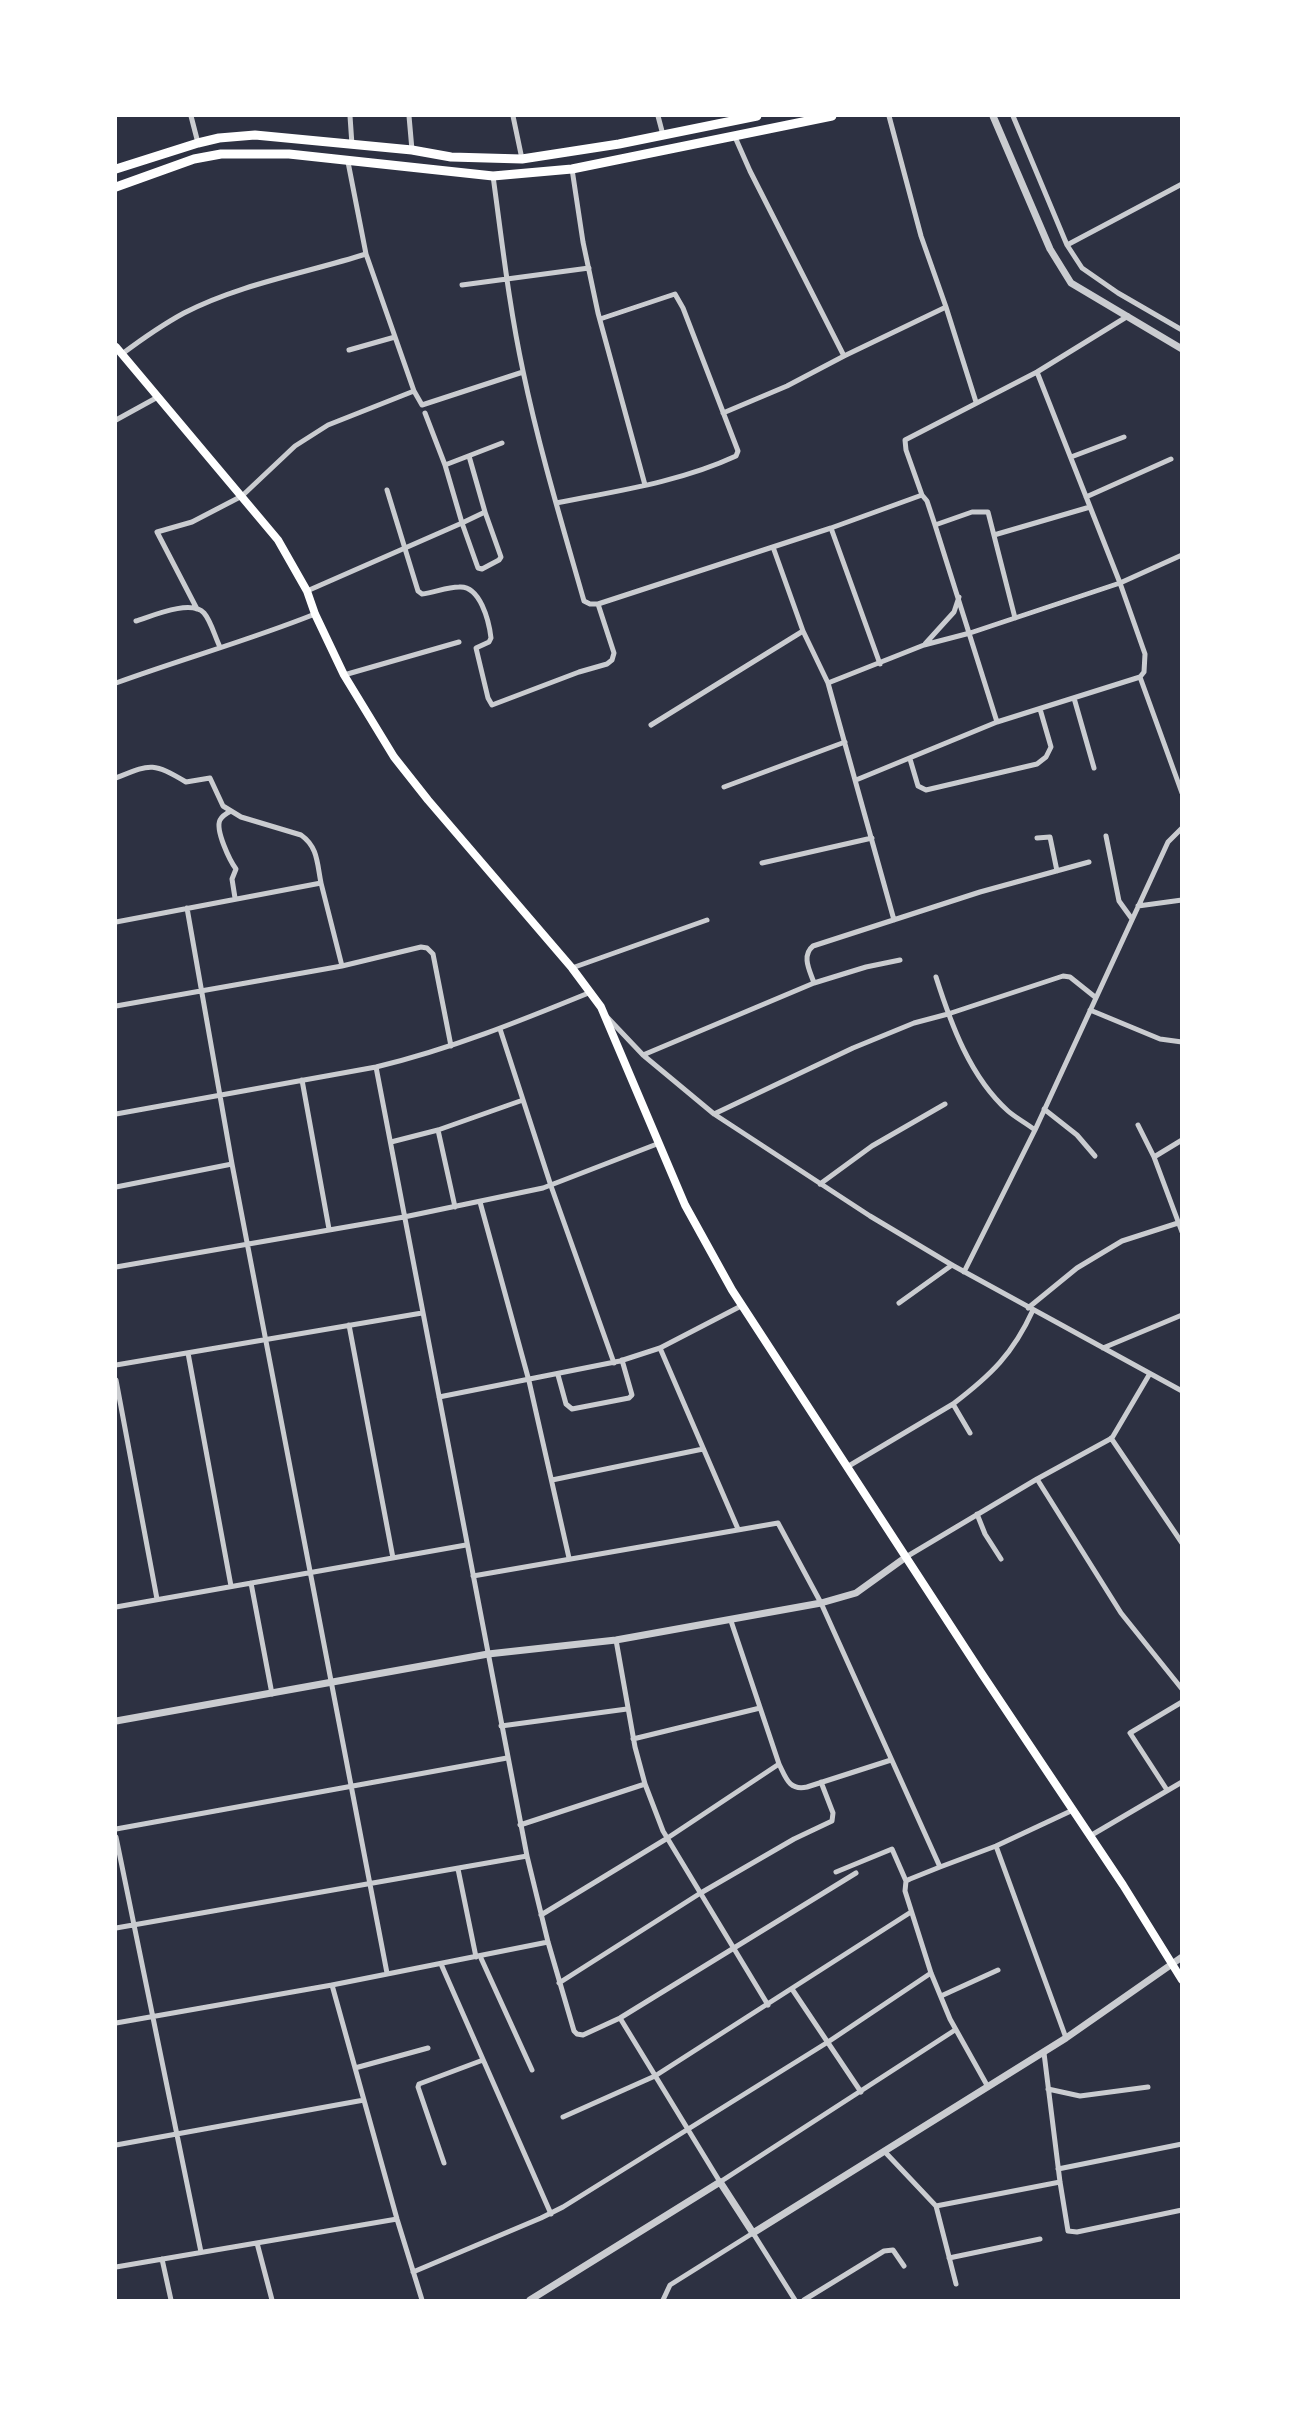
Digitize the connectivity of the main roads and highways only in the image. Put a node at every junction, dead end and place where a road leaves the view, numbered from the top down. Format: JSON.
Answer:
{"nodes":[{"id":1,"x":757,"y":116,"type":"edge"},
{"id":2,"x":779,"y":116,"type":"edge"},
{"id":3,"x":832,"y":116,"type":"edge"},
{"id":4,"x":781,"y":127,"type":"junction"},
{"id":5,"x":116,"y":169,"type":"edge"},
{"id":6,"x":116,"y":187,"type":"edge"},
{"id":7,"x":116,"y":347,"type":"edge"},
{"id":8,"x":1182,"y":1980,"type":"edge"}],
"edges":[{"from":1,"to":5,"type":"highway"},
{"from":2,"to":4,"type":"highway"},
{"from":3,"to":4,"type":"highway"},
{"from":4,"to":6,"type":"highway"},
{"from":7,"to":8,"type":"main road"}]}
